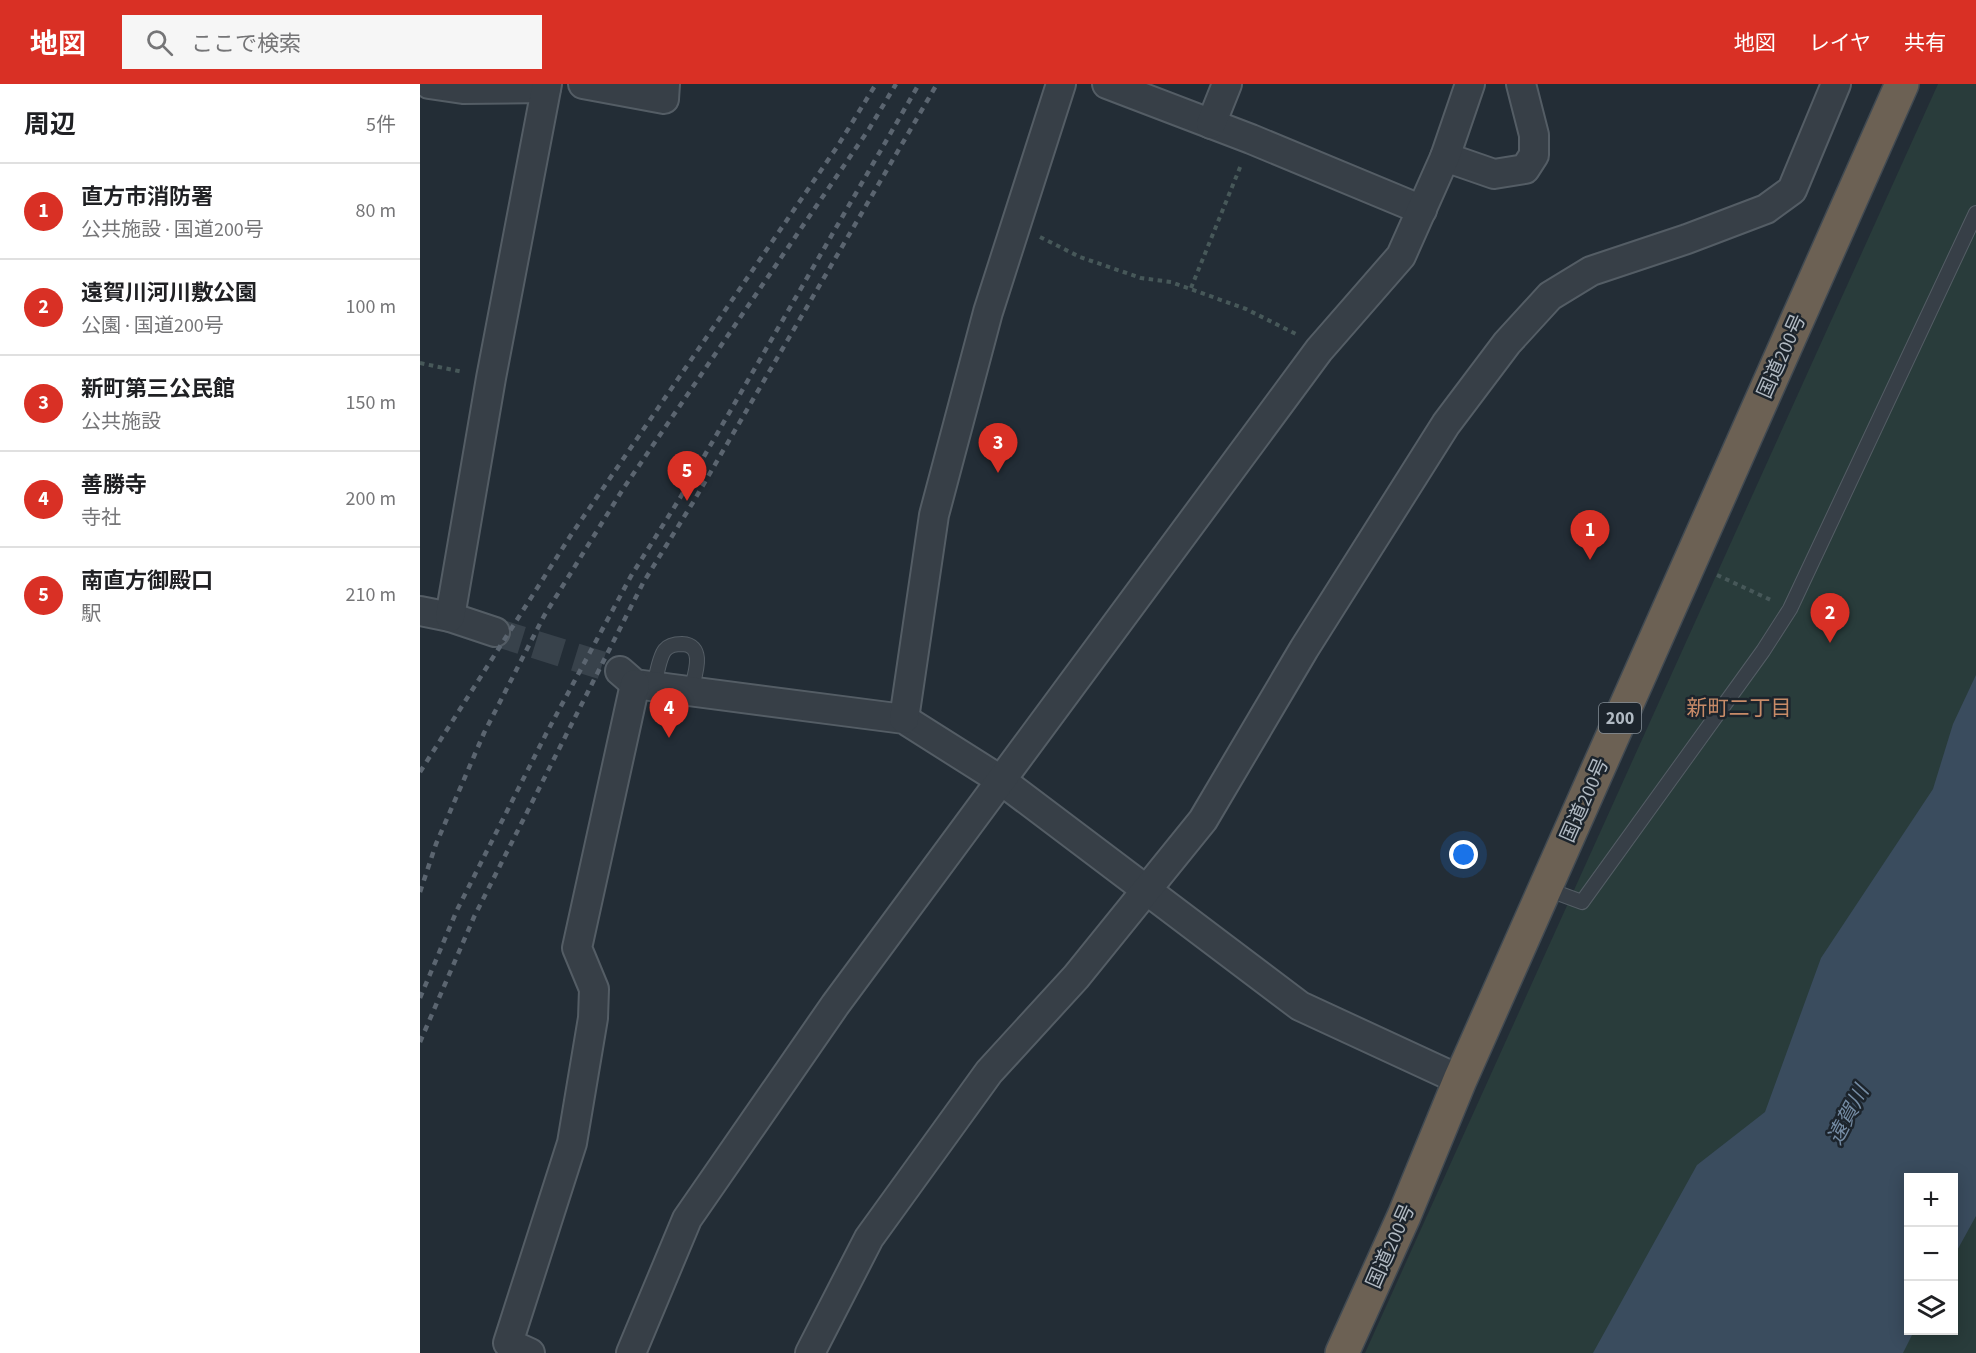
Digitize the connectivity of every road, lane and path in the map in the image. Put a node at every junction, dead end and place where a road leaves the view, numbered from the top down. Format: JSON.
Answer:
{"nodes":[{"id":1,"x":429,"y":84,"type":"edge"},
{"id":2,"x":583,"y":84,"type":"edge"},
{"id":3,"x":666,"y":84,"type":"edge"},
{"id":4,"x":1061,"y":84,"type":"edge"},
{"id":5,"x":1107,"y":84,"type":"edge"},
{"id":6,"x":1227,"y":84,"type":"edge"},
{"id":7,"x":1470,"y":84,"type":"edge"},
{"id":8,"x":1521,"y":84,"type":"edge"},
{"id":9,"x":1836,"y":84,"type":"edge"},
{"id":10,"x":1902,"y":84,"type":"edge"},
{"id":11,"x":547,"y":86,"type":"edge"},
{"id":12,"x":1211,"y":124,"type":"junction"},
{"id":13,"x":1251,"y":139,"type":"junction"},
{"id":14,"x":1445,"y":157,"type":"junction"},
{"id":15,"x":1422,"y":210,"type":"junction"},
{"id":16,"x":1976,"y":213,"type":"edge"},
{"id":17,"x":1016,"y":225,"type":"junction"},
{"id":18,"x":1191,"y":288,"type":"junction"},
{"id":19,"x":1319,"y":350,"type":"junction"},
{"id":20,"x":420,"y":363,"type":"edge"},
{"id":21,"x":491,"y":378,"type":"junction"},
{"id":22,"x":1740,"y":586,"type":"dead end"},
{"id":23,"x":1790,"y":609,"type":"junction"},
{"id":24,"x":420,"y":611,"type":"edge"},
{"id":25,"x":450,"y":617,"type":"junction"},
{"id":26,"x":495,"y":632,"type":"tunnel mouth"},
{"id":27,"x":636,"y":680,"type":"junction"},
{"id":28,"x":691,"y":691,"type":"junction"},
{"id":29,"x":904,"y":719,"type":"junction"},
{"id":30,"x":1002,"y":781,"type":"junction"},
{"id":31,"x":1544,"y":888,"type":"junction"},
{"id":32,"x":1148,"y":890,"type":"junction"},
{"id":33,"x":1460,"y":1080,"type":"junction"},
{"id":34,"x":530,"y":1353,"type":"edge"},
{"id":35,"x":631,"y":1353,"type":"edge"},
{"id":36,"x":810,"y":1353,"type":"edge"},
{"id":37,"x":1342,"y":1353,"type":"edge"}],
"edges":[{"from":1,"to":11,"type":"street"},
{"from":2,"to":3,"type":"street"},
{"from":4,"to":17,"type":"street"},
{"from":5,"to":12,"type":"street"},
{"from":6,"to":12,"type":"street"},
{"from":7,"to":14,"type":"street"},
{"from":8,"to":14,"type":"street"},
{"from":9,"to":32,"type":"street"},
{"from":10,"to":31,"type":"highway","name":"国道200号","number":"200"},
{"from":11,"to":21,"type":"street"},
{"from":12,"to":13,"type":"street"},
{"from":13,"to":15,"type":"street"},
{"from":13,"to":18,"type":"path"},
{"from":14,"to":15,"type":"street"},
{"from":15,"to":19,"type":"street"},
{"from":16,"to":23,"type":"lane"},
{"from":17,"to":18,"type":"path"},
{"from":17,"to":29,"type":"street"},
{"from":18,"to":19,"type":"path"},
{"from":19,"to":30,"type":"street"},
{"from":20,"to":21,"type":"path"},
{"from":21,"to":25,"type":"street"},
{"from":22,"to":23,"type":"path"},
{"from":23,"to":31,"type":"lane"},
{"from":24,"to":25,"type":"street"},
{"from":25,"to":26,"type":"street"},
{"from":27,"to":28,"type":"street"},
{"from":27,"to":28,"type":"lane"},
{"from":27,"to":34,"type":"street"},
{"from":28,"to":29,"type":"street"},
{"from":29,"to":30,"type":"street"},
{"from":30,"to":32,"type":"street"},
{"from":30,"to":35,"type":"street"},
{"from":31,"to":33,"type":"highway","name":"国道200号","number":"200"},
{"from":32,"to":33,"type":"street"},
{"from":32,"to":36,"type":"street"},
{"from":33,"to":37,"type":"highway","name":"国道200号","number":"200"}]}
